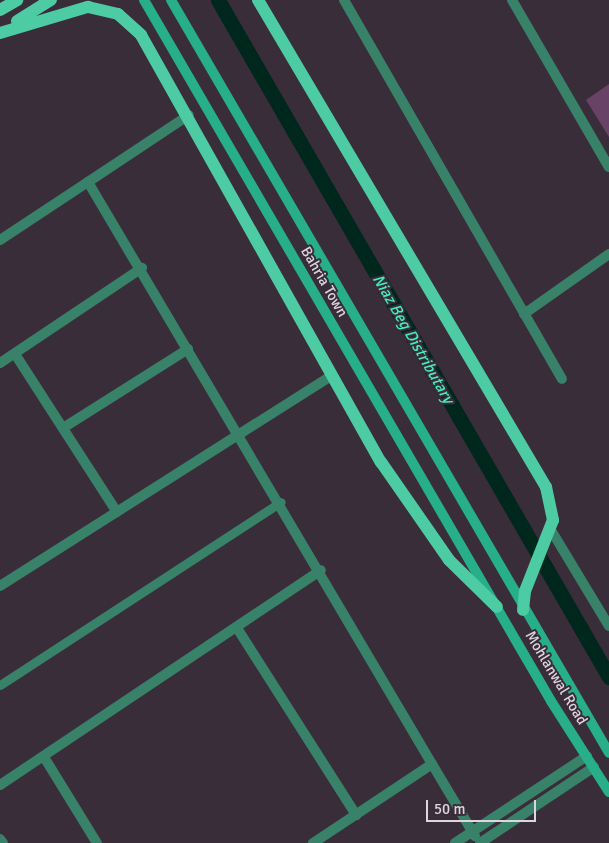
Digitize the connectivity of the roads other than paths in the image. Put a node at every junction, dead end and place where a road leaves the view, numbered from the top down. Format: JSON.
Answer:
{"nodes":[{"id":1,"x":17,"y":0,"type":"edge"},
{"id":2,"x":51,"y":0,"type":"edge"},
{"id":3,"x":144,"y":0,"type":"edge"},
{"id":4,"x":171,"y":0,"type":"edge"},
{"id":5,"x":258,"y":0,"type":"edge"},
{"id":6,"x":344,"y":0,"type":"edge"},
{"id":7,"x":512,"y":0,"type":"edge"},
{"id":8,"x":0,"y":10,"type":"edge"},
{"id":9,"x":0,"y":32,"type":"edge"},
{"id":10,"x":189,"y":115,"type":"junction"},
{"id":11,"x":609,"y":167,"type":"edge"},
{"id":12,"x":88,"y":182,"type":"junction"},
{"id":13,"x":0,"y":240,"type":"edge"},
{"id":14,"x":609,"y":254,"type":"edge"},
{"id":15,"x":142,"y":268,"type":"junction"},
{"id":16,"x":524,"y":314,"type":"junction"},
{"id":17,"x":188,"y":349,"type":"junction"},
{"id":18,"x":15,"y":354,"type":"junction"},
{"id":19,"x":0,"y":363,"type":"edge"},
{"id":20,"x":332,"y":375,"type":"junction"},
{"id":21,"x":562,"y":379,"type":"dead end"},
{"id":22,"x":63,"y":428,"type":"junction"},
{"id":23,"x":241,"y":434,"type":"junction"},
{"id":24,"x":281,"y":502,"type":"junction"},
{"id":25,"x":117,"y":512,"type":"junction"},
{"id":26,"x":549,"y":533,"type":"junction"},
{"id":27,"x":321,"y":570,"type":"junction"},
{"id":28,"x":503,"y":575,"type":"joint"},
{"id":29,"x":480,"y":579,"type":"joint"},
{"id":30,"x":2,"y":581,"type":"edge"},
{"id":31,"x":496,"y":607,"type":"junction"},
{"id":32,"x":523,"y":610,"type":"junction"},
{"id":33,"x":609,"y":626,"type":"edge"},
{"id":34,"x":238,"y":628,"type":"junction"},
{"id":35,"x":0,"y":686,"type":"edge"},
{"id":36,"x":609,"y":753,"type":"edge"},
{"id":37,"x":587,"y":756,"type":"junction"},
{"id":38,"x":44,"y":757,"type":"junction"},
{"id":39,"x":432,"y":764,"type":"junction"},
{"id":40,"x":594,"y":767,"type":"junction"},
{"id":41,"x":0,"y":785,"type":"edge"},
{"id":42,"x":609,"y":792,"type":"edge"},
{"id":43,"x":356,"y":815,"type":"junction"},
{"id":44,"x":472,"y":832,"type":"junction"},
{"id":45,"x":0,"y":839,"type":"edge"},
{"id":46,"x":3,"y":843,"type":"edge"},
{"id":47,"x":97,"y":843,"type":"edge"},
{"id":48,"x":313,"y":843,"type":"edge"},
{"id":49,"x":455,"y":843,"type":"edge"},
{"id":50,"x":479,"y":843,"type":"edge"}],
"edges":[{"from":1,"to":8,"type":"main road"},
{"from":2,"to":9,"type":"main road"},
{"from":3,"to":29,"type":"main road","name":"Bahria Town"},
{"from":4,"to":28,"type":"main road","name":"Bahria Town"},
{"from":5,"to":26,"type":"main road"},
{"from":6,"to":16,"type":"street"},
{"from":7,"to":11,"type":"street"},
{"from":9,"to":10,"type":"main road"},
{"from":10,"to":12,"type":"street"},
{"from":10,"to":20,"type":"main road"},
{"from":12,"to":13,"type":"street"},
{"from":12,"to":15,"type":"street"},
{"from":14,"to":16,"type":"street"},
{"from":15,"to":17,"type":"street"},
{"from":15,"to":18,"type":"street"},
{"from":16,"to":21,"type":"street"},
{"from":17,"to":22,"type":"street"},
{"from":17,"to":23,"type":"street"},
{"from":18,"to":19,"type":"street"},
{"from":18,"to":22,"type":"street"},
{"from":20,"to":23,"type":"street"},
{"from":20,"to":31,"type":"main road"},
{"from":22,"to":25,"type":"street"},
{"from":23,"to":24,"type":"street"},
{"from":23,"to":25,"type":"street"},
{"from":24,"to":27,"type":"street"},
{"from":24,"to":35,"type":"lane"},
{"from":25,"to":30,"type":"street"},
{"from":26,"to":32,"type":"main road"},
{"from":26,"to":33,"type":"street"},
{"from":27,"to":34,"type":"street"},
{"from":27,"to":39,"type":"street"},
{"from":28,"to":32,"type":"main road","name":"Mohlanwal Road"},
{"from":29,"to":31,"type":"main road","name":"Mohlanwal Road"},
{"from":31,"to":37,"type":"main road","name":"Mohlanwal Road"},
{"from":32,"to":36,"type":"main road","name":"Mohlanwal Road"},
{"from":34,"to":38,"type":"street"},
{"from":34,"to":43,"type":"street"},
{"from":37,"to":40,"type":"main road","name":"Mohlanwal Road"},
{"from":37,"to":44,"type":"street"},
{"from":38,"to":41,"type":"street"},
{"from":38,"to":47,"type":"street"},
{"from":39,"to":43,"type":"street"},
{"from":39,"to":44,"type":"street"},
{"from":40,"to":42,"type":"main road","name":"Mohlanwal Road"},
{"from":40,"to":50,"type":"street"},
{"from":43,"to":48,"type":"street"},
{"from":44,"to":49,"type":"street"},
{"from":44,"to":50,"type":"street"},
{"from":45,"to":46,"type":"street"}]}
